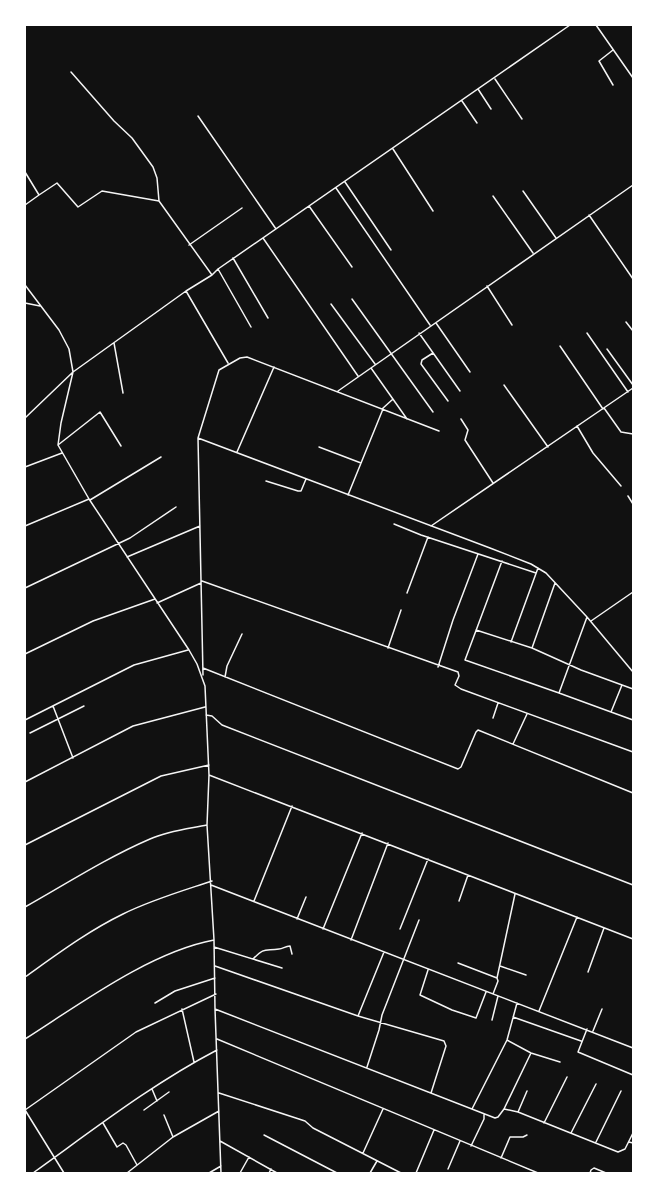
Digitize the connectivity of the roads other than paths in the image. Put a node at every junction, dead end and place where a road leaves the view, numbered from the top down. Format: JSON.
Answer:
{"nodes":[{"id":1,"x":569,"y":25,"type":"edge"},
{"id":2,"x":596,"y":25,"type":"edge"},
{"id":3,"x":613,"y":50,"type":"junction"},
{"id":4,"x":71,"y":72,"type":"dead end"},
{"id":5,"x":633,"y":78,"type":"edge"},
{"id":6,"x":495,"y":79,"type":"junction"},
{"id":7,"x":613,"y":85,"type":"dead end"},
{"id":8,"x":478,"y":89,"type":"junction"},
{"id":9,"x":462,"y":101,"type":"junction"},
{"id":10,"x":491,"y":109,"type":"dead end"},
{"id":11,"x":198,"y":116,"type":"dead end"},
{"id":12,"x":522,"y":118,"type":"dead end"},
{"id":13,"x":477,"y":123,"type":"dead end"},
{"id":14,"x":393,"y":149,"type":"junction"},
{"id":15,"x":25,"y":172,"type":"edge"},
{"id":16,"x":345,"y":182,"type":"junction"},
{"id":17,"x":633,"y":185,"type":"edge"},
{"id":18,"x":336,"y":188,"type":"junction"},
{"id":19,"x":523,"y":191,"type":"dead end"},
{"id":20,"x":39,"y":195,"type":"junction"},
{"id":21,"x":493,"y":196,"type":"dead end"},
{"id":22,"x":159,"y":201,"type":"junction"},
{"id":23,"x":25,"y":205,"type":"edge"},
{"id":24,"x":310,"y":206,"type":"junction"},
{"id":25,"x":242,"y":208,"type":"dead end"},
{"id":26,"x":433,"y":211,"type":"dead end"},
{"id":27,"x":589,"y":215,"type":"junction"},
{"id":28,"x":276,"y":229,"type":"junction"},
{"id":29,"x":263,"y":238,"type":"junction"},
{"id":30,"x":556,"y":238,"type":"junction"},
{"id":31,"x":190,"y":245,"type":"junction"},
{"id":32,"x":391,"y":250,"type":"dead end"},
{"id":33,"x":533,"y":253,"type":"junction"},
{"id":34,"x":234,"y":258,"type":"junction"},
{"id":35,"x":352,"y":267,"type":"dead end"},
{"id":36,"x":218,"y":269,"type":"junction"},
{"id":37,"x":212,"y":275,"type":"junction"},
{"id":38,"x":633,"y":279,"type":"edge"},
{"id":39,"x":25,"y":285,"type":"edge"},
{"id":40,"x":487,"y":286,"type":"junction"},
{"id":41,"x":186,"y":291,"type":"junction"},
{"id":42,"x":352,"y":299,"type":"dead end"},
{"id":43,"x":25,"y":303,"type":"edge"},
{"id":44,"x":331,"y":304,"type":"dead end"},
{"id":45,"x":40,"y":306,"type":"junction"},
{"id":46,"x":268,"y":318,"type":"dead end"},
{"id":47,"x":626,"y":322,"type":"dead end"},
{"id":48,"x":436,"y":323,"type":"junction"},
{"id":49,"x":430,"y":325,"type":"junction"},
{"id":50,"x":512,"y":325,"type":"dead end"},
{"id":51,"x":251,"y":327,"type":"dead end"},
{"id":52,"x":633,"y":331,"type":"edge"},
{"id":53,"x":419,"y":333,"type":"junction"},
{"id":54,"x":587,"y":333,"type":"dead end"},
{"id":55,"x":114,"y":343,"type":"junction"},
{"id":56,"x":560,"y":346,"type":"dead end"},
{"id":57,"x":607,"y":348,"type":"dead end"},
{"id":58,"x":433,"y":353,"type":"junction"},
{"id":59,"x":391,"y":354,"type":"junction"},
{"id":60,"x":228,"y":363,"type":"junction"},
{"id":61,"x":375,"y":364,"type":"junction"},
{"id":62,"x":274,"y":367,"type":"junction"},
{"id":63,"x":371,"y":367,"type":"junction"},
{"id":64,"x":73,"y":372,"type":"junction"},
{"id":65,"x":470,"y":372,"type":"dead end"},
{"id":66,"x":358,"y":376,"type":"junction"},
{"id":67,"x":504,"y":385,"type":"dead end"},
{"id":68,"x":633,"y":385,"type":"edge"},
{"id":69,"x":633,"y":388,"type":"edge"},
{"id":70,"x":337,"y":391,"type":"junction"},
{"id":71,"x":460,"y":391,"type":"dead end"},
{"id":72,"x":628,"y":392,"type":"junction"},
{"id":73,"x":123,"y":393,"type":"dead end"},
{"id":74,"x":393,"y":399,"type":"junction"},
{"id":75,"x":448,"y":401,"type":"dead end"},
{"id":76,"x":604,"y":408,"type":"junction"},
{"id":77,"x":382,"y":409,"type":"junction"},
{"id":78,"x":433,"y":412,"type":"dead end"},
{"id":79,"x":25,"y":418,"type":"edge"},
{"id":80,"x":407,"y":419,"type":"junction"},
{"id":81,"x":461,"y":419,"type":"dead end"},
{"id":82,"x":577,"y":426,"type":"junction"},
{"id":83,"x":439,"y":431,"type":"dead end"},
{"id":84,"x":633,"y":434,"type":"edge"},
{"id":85,"x":198,"y":438,"type":"junction"},
{"id":86,"x":58,"y":445,"type":"junction"},
{"id":87,"x":121,"y":446,"type":"dead end"},
{"id":88,"x":548,"y":446,"type":"junction"},
{"id":89,"x":319,"y":447,"type":"dead end"},
{"id":90,"x":237,"y":452,"type":"junction"},
{"id":91,"x":62,"y":453,"type":"junction"},
{"id":92,"x":161,"y":457,"type":"dead end"},
{"id":93,"x":361,"y":463,"type":"junction"},
{"id":94,"x":25,"y":467,"type":"edge"},
{"id":95,"x":306,"y":479,"type":"junction"},
{"id":96,"x":266,"y":480,"type":"dead end"},
{"id":97,"x":493,"y":483,"type":"junction"},
{"id":98,"x":621,"y":486,"type":"dead end"},
{"id":99,"x":348,"y":495,"type":"junction"},
{"id":100,"x":628,"y":496,"type":"dead end"},
{"id":101,"x":90,"y":500,"type":"junction"},
{"id":102,"x":633,"y":504,"type":"edge"},
{"id":103,"x":176,"y":507,"type":"dead end"},
{"id":104,"x":394,"y":524,"type":"dead end"},
{"id":105,"x":25,"y":526,"type":"edge"},
{"id":106,"x":200,"y":526,"type":"junction"},
{"id":107,"x":431,"y":526,"type":"junction"},
{"id":108,"x":428,"y":537,"type":"junction"},
{"id":109,"x":119,"y":544,"type":"junction"},
{"id":110,"x":478,"y":554,"type":"junction"},
{"id":111,"x":127,"y":557,"type":"junction"},
{"id":112,"x":502,"y":561,"type":"junction"},
{"id":113,"x":538,"y":568,"type":"junction"},
{"id":114,"x":536,"y":573,"type":"junction"},
{"id":115,"x":201,"y":582,"type":"junction"},
{"id":116,"x":555,"y":583,"type":"junction"},
{"id":117,"x":25,"y":588,"type":"edge"},
{"id":118,"x":633,"y":592,"type":"edge"},
{"id":119,"x":407,"y":593,"type":"dead end"},
{"id":120,"x":155,"y":599,"type":"junction"},
{"id":121,"x":157,"y":603,"type":"junction"},
{"id":122,"x":401,"y":610,"type":"dead end"},
{"id":123,"x":587,"y":617,"type":"junction"},
{"id":124,"x":590,"y":621,"type":"junction"},
{"id":125,"x":476,"y":630,"type":"junction"},
{"id":126,"x":242,"y":634,"type":"dead end"},
{"id":127,"x":511,"y":642,"type":"junction"},
{"id":128,"x":388,"y":648,"type":"junction"},
{"id":129,"x":532,"y":648,"type":"junction"},
{"id":130,"x":189,"y":650,"type":"junction"},
{"id":131,"x":25,"y":654,"type":"edge"},
{"id":132,"x":568,"y":664,"type":"junction"},
{"id":133,"x":438,"y":667,"type":"junction"},
{"id":134,"x":203,"y":668,"type":"junction"},
{"id":135,"x":633,"y":672,"type":"edge"},
{"id":136,"x":203,"y":677,"type":"junction"},
{"id":137,"x":225,"y":677,"type":"junction"},
{"id":138,"x":622,"y":685,"type":"junction"},
{"id":139,"x":633,"y":689,"type":"edge"},
{"id":140,"x":559,"y":693,"type":"junction"},
{"id":141,"x":498,"y":703,"type":"junction"},
{"id":142,"x":53,"y":706,"type":"junction"},
{"id":143,"x":84,"y":706,"type":"dead end"},
{"id":144,"x":206,"y":706,"type":"junction"},
{"id":145,"x":611,"y":712,"type":"junction"},
{"id":146,"x":527,"y":714,"type":"junction"},
{"id":147,"x":206,"y":715,"type":"junction"},
{"id":148,"x":58,"y":718,"type":"junction"},
{"id":149,"x":493,"y":718,"type":"dead end"},
{"id":150,"x":25,"y":720,"type":"edge"},
{"id":151,"x":633,"y":720,"type":"edge"},
{"id":152,"x":30,"y":733,"type":"dead end"},
{"id":153,"x":513,"y":744,"type":"junction"},
{"id":154,"x":633,"y":752,"type":"edge"},
{"id":155,"x":73,"y":758,"type":"junction"},
{"id":156,"x":209,"y":765,"type":"junction"},
{"id":157,"x":209,"y":775,"type":"junction"},
{"id":158,"x":25,"y":782,"type":"edge"},
{"id":159,"x":633,"y":794,"type":"edge"},
{"id":160,"x":292,"y":806,"type":"junction"},
{"id":161,"x":206,"y":826,"type":"junction"},
{"id":162,"x":362,"y":833,"type":"junction"},
{"id":163,"x":388,"y":844,"type":"junction"},
{"id":164,"x":25,"y":845,"type":"edge"},
{"id":165,"x":428,"y":859,"type":"junction"},
{"id":166,"x":468,"y":875,"type":"junction"},
{"id":167,"x":212,"y":881,"type":"junction"},
{"id":168,"x":211,"y":885,"type":"junction"},
{"id":169,"x":633,"y":885,"type":"edge"},
{"id":170,"x":515,"y":894,"type":"junction"},
{"id":171,"x":306,"y":897,"type":"dead end"},
{"id":172,"x":459,"y":901,"type":"dead end"},
{"id":173,"x":253,"y":902,"type":"junction"},
{"id":174,"x":25,"y":907,"type":"edge"},
{"id":175,"x":577,"y":917,"type":"junction"},
{"id":176,"x":297,"y":919,"type":"junction"},
{"id":177,"x":419,"y":920,"type":"dead end"},
{"id":178,"x":604,"y":928,"type":"junction"},
{"id":179,"x":323,"y":929,"type":"junction"},
{"id":180,"x":400,"y":929,"type":"dead end"},
{"id":181,"x":633,"y":939,"type":"edge"},
{"id":182,"x":214,"y":940,"type":"junction"},
{"id":183,"x":351,"y":940,"type":"junction"},
{"id":184,"x":214,"y":947,"type":"junction"},
{"id":185,"x":384,"y":952,"type":"junction"},
{"id":186,"x":292,"y":954,"type":"dead end"},
{"id":187,"x":253,"y":959,"type":"junction"},
{"id":188,"x":404,"y":960,"type":"junction"},
{"id":189,"x":458,"y":962,"type":"dead end"},
{"id":190,"x":215,"y":966,"type":"junction"},
{"id":191,"x":500,"y":966,"type":"junction"},
{"id":192,"x":282,"y":968,"type":"dead end"},
{"id":193,"x":428,"y":970,"type":"junction"},
{"id":194,"x":588,"y":972,"type":"dead end"},
{"id":195,"x":526,"y":975,"type":"dead end"},
{"id":196,"x":25,"y":977,"type":"edge"},
{"id":197,"x":214,"y":978,"type":"junction"},
{"id":198,"x":497,"y":978,"type":"junction"},
{"id":199,"x":486,"y":992,"type":"junction"},
{"id":200,"x":216,"y":994,"type":"junction"},
{"id":201,"x":493,"y":994,"type":"junction"},
{"id":202,"x":498,"y":996,"type":"junction"},
{"id":203,"x":517,"y":1002,"type":"junction"},
{"id":204,"x":154,"y":1003,"type":"dead end"},
{"id":205,"x":182,"y":1009,"type":"junction"},
{"id":206,"x":602,"y":1009,"type":"dead end"},
{"id":207,"x":215,"y":1010,"type":"junction"},
{"id":208,"x":539,"y":1011,"type":"junction"},
{"id":209,"x":358,"y":1016,"type":"junction"},
{"id":210,"x":513,"y":1017,"type":"junction"},
{"id":211,"x":492,"y":1020,"type":"dead end"},
{"id":212,"x":380,"y":1023,"type":"junction"},
{"id":213,"x":587,"y":1029,"type":"junction"},
{"id":214,"x":593,"y":1031,"type":"junction"},
{"id":215,"x":25,"y":1039,"type":"edge"},
{"id":216,"x":217,"y":1039,"type":"junction"},
{"id":217,"x":506,"y":1040,"type":"junction"},
{"id":218,"x":581,"y":1041,"type":"junction"},
{"id":219,"x":633,"y":1048,"type":"edge"},
{"id":220,"x":217,"y":1050,"type":"junction"},
{"id":221,"x":530,"y":1053,"type":"junction"},
{"id":222,"x":194,"y":1062,"type":"junction"},
{"id":223,"x":560,"y":1062,"type":"dead end"},
{"id":224,"x":367,"y":1067,"type":"junction"},
{"id":225,"x":633,"y":1075,"type":"edge"},
{"id":226,"x":567,"y":1077,"type":"dead end"},
{"id":227,"x":596,"y":1084,"type":"dead end"},
{"id":228,"x":152,"y":1089,"type":"junction"},
{"id":229,"x":528,"y":1090,"type":"dead end"},
{"id":230,"x":169,"y":1092,"type":"dead end"},
{"id":231,"x":621,"y":1092,"type":"dead end"},
{"id":232,"x":219,"y":1093,"type":"junction"},
{"id":233,"x":431,"y":1093,"type":"junction"},
{"id":234,"x":157,"y":1101,"type":"junction"},
{"id":235,"x":383,"y":1109,"type":"junction"},
{"id":236,"x":472,"y":1109,"type":"junction"},
{"id":237,"x":504,"y":1109,"type":"junction"},
{"id":238,"x":25,"y":1110,"type":"edge"},
{"id":239,"x":144,"y":1110,"type":"dead end"},
{"id":240,"x":219,"y":1110,"type":"junction"},
{"id":241,"x":518,"y":1112,"type":"junction"},
{"id":242,"x":164,"y":1115,"type":"dead end"},
{"id":243,"x":484,"y":1115,"type":"junction"},
{"id":244,"x":103,"y":1123,"type":"junction"},
{"id":245,"x":544,"y":1123,"type":"junction"},
{"id":246,"x":434,"y":1130,"type":"junction"},
{"id":247,"x":572,"y":1133,"type":"junction"},
{"id":248,"x":633,"y":1133,"type":"edge"},
{"id":249,"x":264,"y":1135,"type":"dead end"},
{"id":250,"x":526,"y":1135,"type":"dead end"},
{"id":251,"x":173,"y":1136,"type":"junction"},
{"id":252,"x":220,"y":1141,"type":"junction"},
{"id":253,"x":460,"y":1141,"type":"junction"},
{"id":254,"x":596,"y":1142,"type":"junction"},
{"id":255,"x":629,"y":1142,"type":"junction"},
{"id":256,"x":633,"y":1143,"type":"edge"},
{"id":257,"x":472,"y":1146,"type":"junction"},
{"id":258,"x":363,"y":1153,"type":"junction"},
{"id":259,"x":249,"y":1157,"type":"junction"},
{"id":260,"x":54,"y":1158,"type":"junction"},
{"id":261,"x":501,"y":1158,"type":"junction"},
{"id":262,"x":377,"y":1160,"type":"junction"},
{"id":263,"x":137,"y":1165,"type":"junction"},
{"id":264,"x":221,"y":1166,"type":"junction"},
{"id":265,"x":271,"y":1169,"type":"junction"},
{"id":266,"x":448,"y":1169,"type":"dead end"},
{"id":267,"x":33,"y":1173,"type":"edge"},
{"id":268,"x":64,"y":1173,"type":"edge"},
{"id":269,"x":127,"y":1173,"type":"edge"},
{"id":270,"x":209,"y":1173,"type":"edge"},
{"id":271,"x":221,"y":1173,"type":"edge"},
{"id":272,"x":240,"y":1173,"type":"edge"},
{"id":273,"x":269,"y":1173,"type":"edge"},
{"id":274,"x":277,"y":1173,"type":"edge"},
{"id":275,"x":337,"y":1173,"type":"edge"},
{"id":276,"x":370,"y":1173,"type":"edge"},
{"id":277,"x":401,"y":1173,"type":"edge"},
{"id":278,"x":416,"y":1173,"type":"edge"},
{"id":279,"x":538,"y":1173,"type":"edge"},
{"id":280,"x":590,"y":1173,"type":"edge"},
{"id":281,"x":606,"y":1173,"type":"edge"}],
"edges":[{"from":1,"to":6,"type":"street"},
{"from":2,"to":3,"type":"street"},
{"from":3,"to":5,"type":"street"},
{"from":3,"to":7,"type":"street"},
{"from":4,"to":22,"type":"street"},
{"from":6,"to":8,"type":"street"},
{"from":6,"to":12,"type":"street"},
{"from":8,"to":9,"type":"street"},
{"from":8,"to":10,"type":"street"},
{"from":9,"to":13,"type":"street"},
{"from":9,"to":14,"type":"street"},
{"from":11,"to":28,"type":"street"},
{"from":14,"to":16,"type":"street"},
{"from":14,"to":26,"type":"street"},
{"from":15,"to":20,"type":"street"},
{"from":16,"to":18,"type":"street"},
{"from":16,"to":32,"type":"street"},
{"from":17,"to":27,"type":"street"},
{"from":18,"to":24,"type":"street"},
{"from":18,"to":49,"type":"street"},
{"from":19,"to":30,"type":"street"},
{"from":20,"to":22,"type":"street"},
{"from":20,"to":23,"type":"street"},
{"from":21,"to":33,"type":"street"},
{"from":22,"to":31,"type":"street"},
{"from":24,"to":28,"type":"street"},
{"from":24,"to":35,"type":"street"},
{"from":25,"to":31,"type":"street"},
{"from":27,"to":30,"type":"street"},
{"from":27,"to":38,"type":"street"},
{"from":28,"to":29,"type":"street"},
{"from":29,"to":34,"type":"street"},
{"from":29,"to":66,"type":"street"},
{"from":30,"to":33,"type":"street"},
{"from":31,"to":37,"type":"street"},
{"from":33,"to":40,"type":"street"},
{"from":34,"to":36,"type":"street"},
{"from":34,"to":46,"type":"street"},
{"from":36,"to":37,"type":"street"},
{"from":36,"to":51,"type":"street"},
{"from":37,"to":41,"type":"street"},
{"from":39,"to":45,"type":"street"},
{"from":40,"to":48,"type":"street"},
{"from":40,"to":50,"type":"street"},
{"from":41,"to":55,"type":"street"},
{"from":41,"to":60,"type":"street"},
{"from":42,"to":59,"type":"street"},
{"from":43,"to":45,"type":"street"},
{"from":44,"to":61,"type":"street"},
{"from":45,"to":64,"type":"street"},
{"from":47,"to":52,"type":"street"},
{"from":48,"to":49,"type":"street"},
{"from":48,"to":65,"type":"street"},
{"from":49,"to":53,"type":"street"},
{"from":53,"to":58,"type":"street"},
{"from":53,"to":59,"type":"street"},
{"from":54,"to":72,"type":"street"},
{"from":55,"to":64,"type":"street"},
{"from":55,"to":73,"type":"street"},
{"from":56,"to":76,"type":"street"},
{"from":57,"to":68,"type":"street"},
{"from":58,"to":71,"type":"street"},
{"from":58,"to":75,"type":"street"},
{"from":59,"to":61,"type":"street"},
{"from":59,"to":78,"type":"street"},
{"from":60,"to":62,"type":"street"},
{"from":60,"to":85,"type":"street"},
{"from":61,"to":63,"type":"street"},
{"from":62,"to":70,"type":"street"},
{"from":62,"to":90,"type":"street"},
{"from":63,"to":66,"type":"street"},
{"from":63,"to":74,"type":"street"},
{"from":64,"to":79,"type":"street"},
{"from":64,"to":86,"type":"street"},
{"from":66,"to":70,"type":"street"},
{"from":67,"to":88,"type":"street"},
{"from":69,"to":72,"type":"street"},
{"from":70,"to":77,"type":"street"},
{"from":72,"to":76,"type":"street"},
{"from":74,"to":77,"type":"street"},
{"from":74,"to":80,"type":"street"},
{"from":76,"to":82,"type":"street"},
{"from":76,"to":84,"type":"street"},
{"from":77,"to":80,"type":"street"},
{"from":77,"to":93,"type":"street"},
{"from":80,"to":83,"type":"street"},
{"from":81,"to":97,"type":"street"},
{"from":82,"to":88,"type":"street"},
{"from":82,"to":98,"type":"street"},
{"from":85,"to":90,"type":"street"},
{"from":85,"to":106,"type":"street"},
{"from":86,"to":87,"type":"street"},
{"from":86,"to":91,"type":"street"},
{"from":88,"to":97,"type":"street"},
{"from":89,"to":93,"type":"street"},
{"from":90,"to":95,"type":"street"},
{"from":91,"to":94,"type":"street"},
{"from":91,"to":101,"type":"street"},
{"from":92,"to":101,"type":"street"},
{"from":93,"to":99,"type":"street"},
{"from":95,"to":96,"type":"street"},
{"from":95,"to":99,"type":"street"},
{"from":97,"to":107,"type":"street"},
{"from":99,"to":107,"type":"street"},
{"from":100,"to":102,"type":"street"},
{"from":101,"to":105,"type":"street"},
{"from":101,"to":109,"type":"street"},
{"from":103,"to":109,"type":"street"},
{"from":104,"to":108,"type":"street"},
{"from":106,"to":111,"type":"street"},
{"from":106,"to":115,"type":"street"},
{"from":107,"to":113,"type":"street"},
{"from":108,"to":110,"type":"street"},
{"from":108,"to":119,"type":"street"},
{"from":109,"to":111,"type":"street"},
{"from":109,"to":117,"type":"street"},
{"from":110,"to":112,"type":"street"},
{"from":110,"to":133,"type":"street"},
{"from":111,"to":120,"type":"street"},
{"from":112,"to":114,"type":"street"},
{"from":112,"to":125,"type":"street"},
{"from":113,"to":114,"type":"street"},
{"from":113,"to":116,"type":"street"},
{"from":114,"to":127,"type":"street"},
{"from":115,"to":121,"type":"street"},
{"from":115,"to":128,"type":"street"},
{"from":115,"to":134,"type":"street"},
{"from":116,"to":123,"type":"street"},
{"from":116,"to":129,"type":"street"},
{"from":118,"to":124,"type":"street"},
{"from":120,"to":121,"type":"street"},
{"from":120,"to":131,"type":"street"},
{"from":121,"to":130,"type":"street"},
{"from":122,"to":128,"type":"street"},
{"from":123,"to":124,"type":"street"},
{"from":123,"to":132,"type":"street"},
{"from":124,"to":135,"type":"street"},
{"from":125,"to":127,"type":"street"},
{"from":125,"to":140,"type":"street"},
{"from":126,"to":137,"type":"street"},
{"from":127,"to":129,"type":"street"},
{"from":128,"to":133,"type":"street"},
{"from":129,"to":132,"type":"street"},
{"from":130,"to":136,"type":"street"},
{"from":130,"to":142,"type":"street"},
{"from":132,"to":138,"type":"street"},
{"from":132,"to":140,"type":"street"},
{"from":133,"to":141,"type":"street"},
{"from":134,"to":136,"type":"street"},
{"from":134,"to":137,"type":"street"},
{"from":136,"to":144,"type":"street"},
{"from":137,"to":153,"type":"street"},
{"from":138,"to":139,"type":"street"},
{"from":138,"to":145,"type":"street"},
{"from":140,"to":145,"type":"street"},
{"from":141,"to":146,"type":"street"},
{"from":141,"to":149,"type":"street"},
{"from":142,"to":148,"type":"street"},
{"from":142,"to":150,"type":"street"},
{"from":143,"to":148,"type":"street"},
{"from":144,"to":147,"type":"street"},
{"from":144,"to":155,"type":"street"},
{"from":145,"to":151,"type":"street"},
{"from":146,"to":153,"type":"street"},
{"from":146,"to":154,"type":"street"},
{"from":147,"to":156,"type":"street"},
{"from":147,"to":169,"type":"street"},
{"from":148,"to":152,"type":"street"},
{"from":148,"to":155,"type":"street"},
{"from":153,"to":159,"type":"street"},
{"from":155,"to":158,"type":"street"},
{"from":156,"to":157,"type":"street"},
{"from":156,"to":164,"type":"street"},
{"from":157,"to":160,"type":"street"},
{"from":157,"to":161,"type":"street"},
{"from":160,"to":162,"type":"street"},
{"from":160,"to":173,"type":"street"},
{"from":161,"to":167,"type":"street"},
{"from":161,"to":174,"type":"street"},
{"from":162,"to":163,"type":"street"},
{"from":162,"to":179,"type":"street"},
{"from":163,"to":165,"type":"street"},
{"from":163,"to":183,"type":"street"},
{"from":165,"to":166,"type":"street"},
{"from":165,"to":180,"type":"street"},
{"from":166,"to":170,"type":"street"},
{"from":166,"to":172,"type":"street"},
{"from":167,"to":168,"type":"street"},
{"from":167,"to":196,"type":"street"},
{"from":168,"to":173,"type":"street"},
{"from":168,"to":182,"type":"street"},
{"from":170,"to":175,"type":"street"},
{"from":170,"to":191,"type":"street"},
{"from":171,"to":176,"type":"street"},
{"from":173,"to":176,"type":"street"},
{"from":175,"to":178,"type":"street"},
{"from":175,"to":208,"type":"street"},
{"from":176,"to":179,"type":"street"},
{"from":177,"to":188,"type":"street"},
{"from":178,"to":181,"type":"street"},
{"from":178,"to":194,"type":"street"},
{"from":179,"to":183,"type":"street"},
{"from":182,"to":184,"type":"street"},
{"from":182,"to":215,"type":"street"},
{"from":183,"to":185,"type":"street"},
{"from":184,"to":187,"type":"street"},
{"from":184,"to":190,"type":"street"},
{"from":185,"to":188,"type":"street"},
{"from":185,"to":209,"type":"street"},
{"from":186,"to":187,"type":"street"},
{"from":187,"to":192,"type":"street"},
{"from":188,"to":193,"type":"street"},
{"from":188,"to":212,"type":"street"},
{"from":189,"to":198,"type":"street"},
{"from":190,"to":197,"type":"street"},
{"from":190,"to":209,"type":"street"},
{"from":191,"to":195,"type":"street"},
{"from":191,"to":198,"type":"street"},
{"from":193,"to":199,"type":"street"},
{"from":193,"to":199,"type":"street"},
{"from":197,"to":200,"type":"street"},
{"from":197,"to":204,"type":"street"},
{"from":198,"to":201,"type":"street"},
{"from":199,"to":201,"type":"street"},
{"from":200,"to":205,"type":"street"},
{"from":200,"to":207,"type":"street"},
{"from":201,"to":202,"type":"street"},
{"from":202,"to":203,"type":"street"},
{"from":202,"to":211,"type":"street"},
{"from":203,"to":208,"type":"street"},
{"from":203,"to":210,"type":"street"},
{"from":205,"to":222,"type":"street"},
{"from":205,"to":238,"type":"street"},
{"from":206,"to":214,"type":"street"},
{"from":207,"to":216,"type":"street"},
{"from":207,"to":224,"type":"street"},
{"from":208,"to":213,"type":"street"},
{"from":209,"to":212,"type":"street"},
{"from":210,"to":217,"type":"street"},
{"from":210,"to":218,"type":"street"},
{"from":212,"to":224,"type":"street"},
{"from":212,"to":233,"type":"street"},
{"from":213,"to":214,"type":"street"},
{"from":213,"to":218,"type":"street"},
{"from":214,"to":219,"type":"street"},
{"from":216,"to":220,"type":"street"},
{"from":216,"to":235,"type":"street"},
{"from":217,"to":221,"type":"street"},
{"from":217,"to":236,"type":"street"},
{"from":218,"to":225,"type":"street"},
{"from":220,"to":222,"type":"street"},
{"from":220,"to":232,"type":"street"},
{"from":221,"to":223,"type":"street"},
{"from":221,"to":237,"type":"street"},
{"from":222,"to":228,"type":"street"},
{"from":224,"to":233,"type":"street"},
{"from":226,"to":245,"type":"street"},
{"from":227,"to":247,"type":"street"},
{"from":228,"to":234,"type":"street"},
{"from":228,"to":244,"type":"street"},
{"from":229,"to":241,"type":"street"},
{"from":230,"to":234,"type":"street"},
{"from":231,"to":254,"type":"street"},
{"from":232,"to":240,"type":"street"},
{"from":232,"to":258,"type":"street"},
{"from":233,"to":236,"type":"street"},
{"from":234,"to":239,"type":"street"},
{"from":235,"to":246,"type":"street"},
{"from":235,"to":258,"type":"street"},
{"from":236,"to":243,"type":"street"},
{"from":237,"to":241,"type":"street"},
{"from":237,"to":243,"type":"street"},
{"from":238,"to":260,"type":"street"},
{"from":240,"to":251,"type":"street"},
{"from":240,"to":252,"type":"street"},
{"from":241,"to":245,"type":"street"},
{"from":242,"to":251,"type":"street"},
{"from":243,"to":257,"type":"street"},
{"from":244,"to":260,"type":"street"},
{"from":244,"to":263,"type":"street"},
{"from":245,"to":247,"type":"street"},
{"from":246,"to":253,"type":"street"},
{"from":246,"to":278,"type":"street"},
{"from":247,"to":254,"type":"street"},
{"from":248,"to":255,"type":"street"},
{"from":249,"to":275,"type":"street"},
{"from":250,"to":261,"type":"street"},
{"from":251,"to":263,"type":"street"},
{"from":252,"to":259,"type":"street"},
{"from":252,"to":264,"type":"street"},
{"from":253,"to":257,"type":"street"},
{"from":253,"to":266,"type":"street"},
{"from":254,"to":255,"type":"street"},
{"from":255,"to":256,"type":"street"},
{"from":257,"to":261,"type":"street"},
{"from":258,"to":262,"type":"street"},
{"from":259,"to":265,"type":"street"},
{"from":259,"to":272,"type":"street"},
{"from":260,"to":267,"type":"street"},
{"from":260,"to":268,"type":"street"},
{"from":261,"to":279,"type":"street"},
{"from":262,"to":276,"type":"street"},
{"from":262,"to":277,"type":"street"},
{"from":263,"to":269,"type":"street"},
{"from":264,"to":270,"type":"street"},
{"from":264,"to":271,"type":"street"},
{"from":265,"to":273,"type":"street"},
{"from":265,"to":274,"type":"street"},
{"from":280,"to":281,"type":"street"}]}
